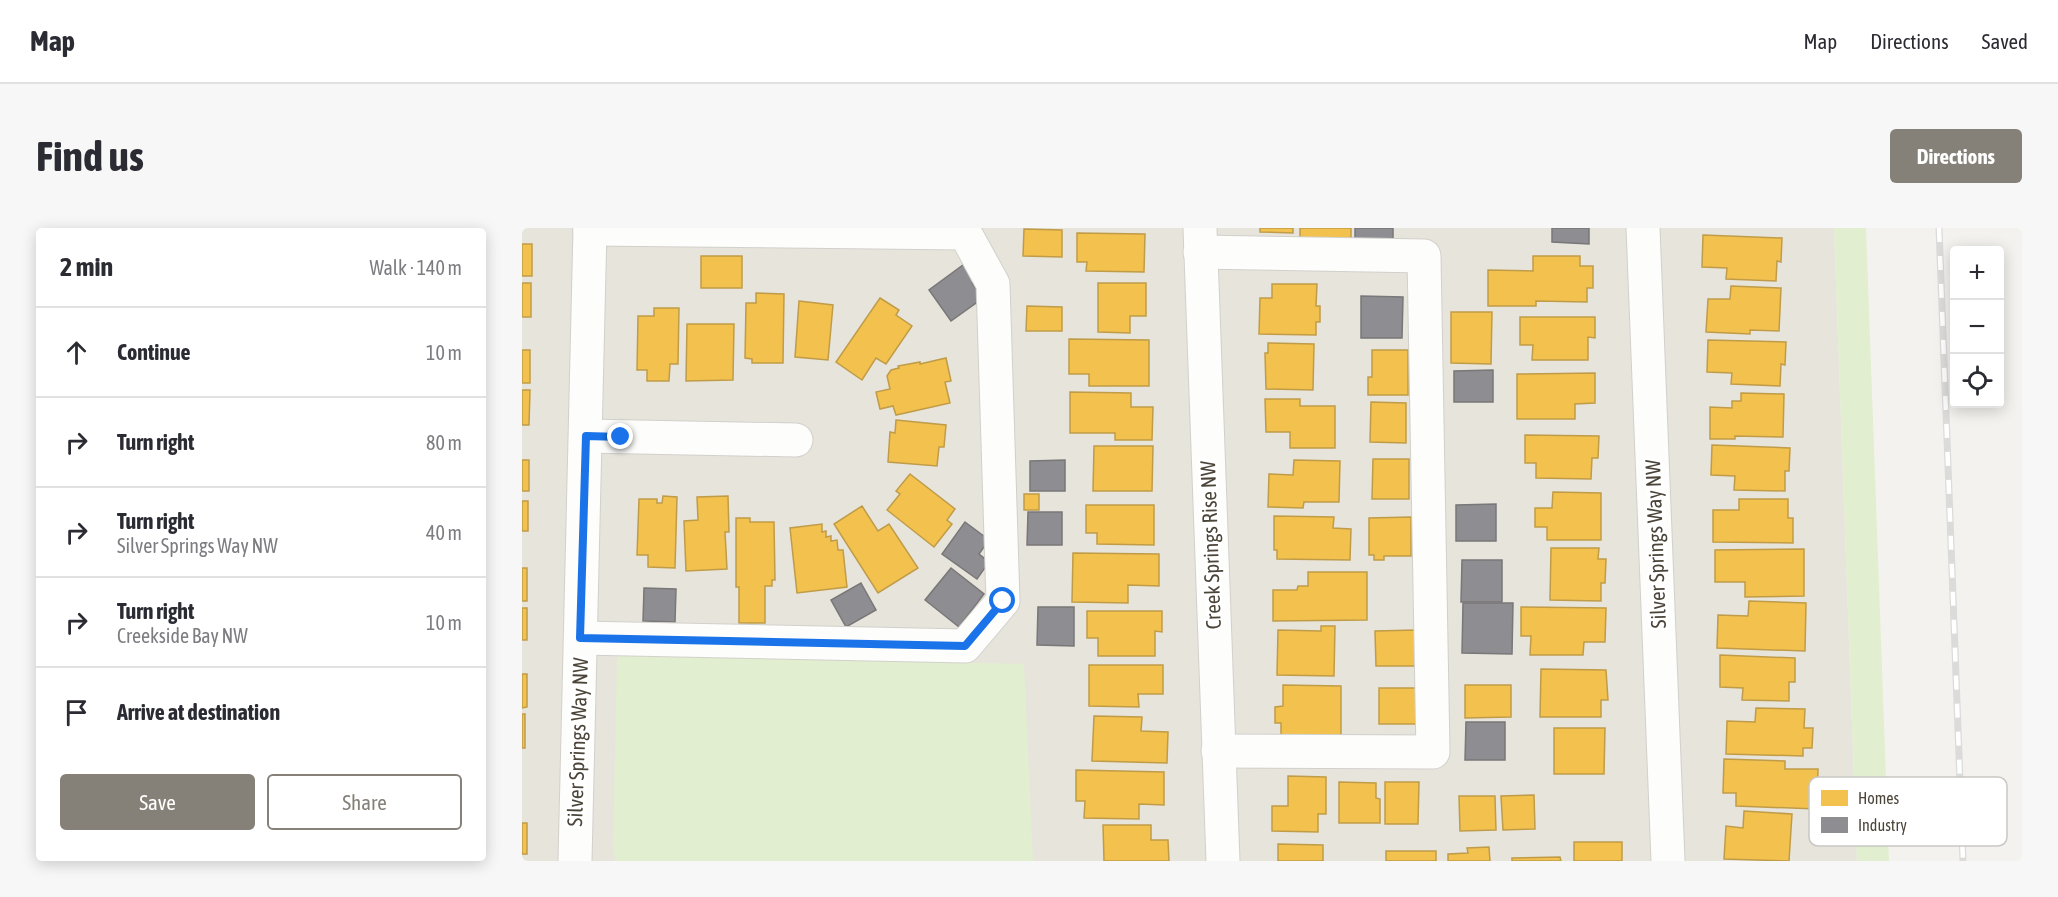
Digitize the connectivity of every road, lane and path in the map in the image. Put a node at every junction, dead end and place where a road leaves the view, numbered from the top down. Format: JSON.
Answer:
{"nodes":[{"id":1,"x":590,"y":228,"type":"edge"},
{"id":2,"x":1643,"y":228,"type":"edge"},
{"id":3,"x":1200,"y":240,"type":"edge"},
{"id":4,"x":586,"y":436,"type":"junction"},
{"id":5,"x":796,"y":440,"type":"dead end"},
{"id":6,"x":580,"y":638,"type":"junction"},
{"id":7,"x":1218,"y":751,"type":"junction"},
{"id":8,"x":575,"y":861,"type":"edge"},
{"id":9,"x":1222,"y":861,"type":"edge"},
{"id":10,"x":1668,"y":861,"type":"edge"}],
"edges":[{"from":1,"to":4,"type":"street","name":"Silver Springs Way NW"},
{"from":1,"to":6,"type":"street"},
{"from":2,"to":10,"type":"street","name":"Silver Springs Way NW"},
{"from":3,"to":7,"type":"street","name":"Creek Springs Rise NW"},
{"from":3,"to":7,"type":"street"},
{"from":4,"to":5,"type":"street"},
{"from":4,"to":6,"type":"street","name":"Silver Springs Way NW"},
{"from":6,"to":8,"type":"street","name":"Silver Springs Way NW"},
{"from":7,"to":9,"type":"street","name":"Creek Springs Rise NW"}]}
